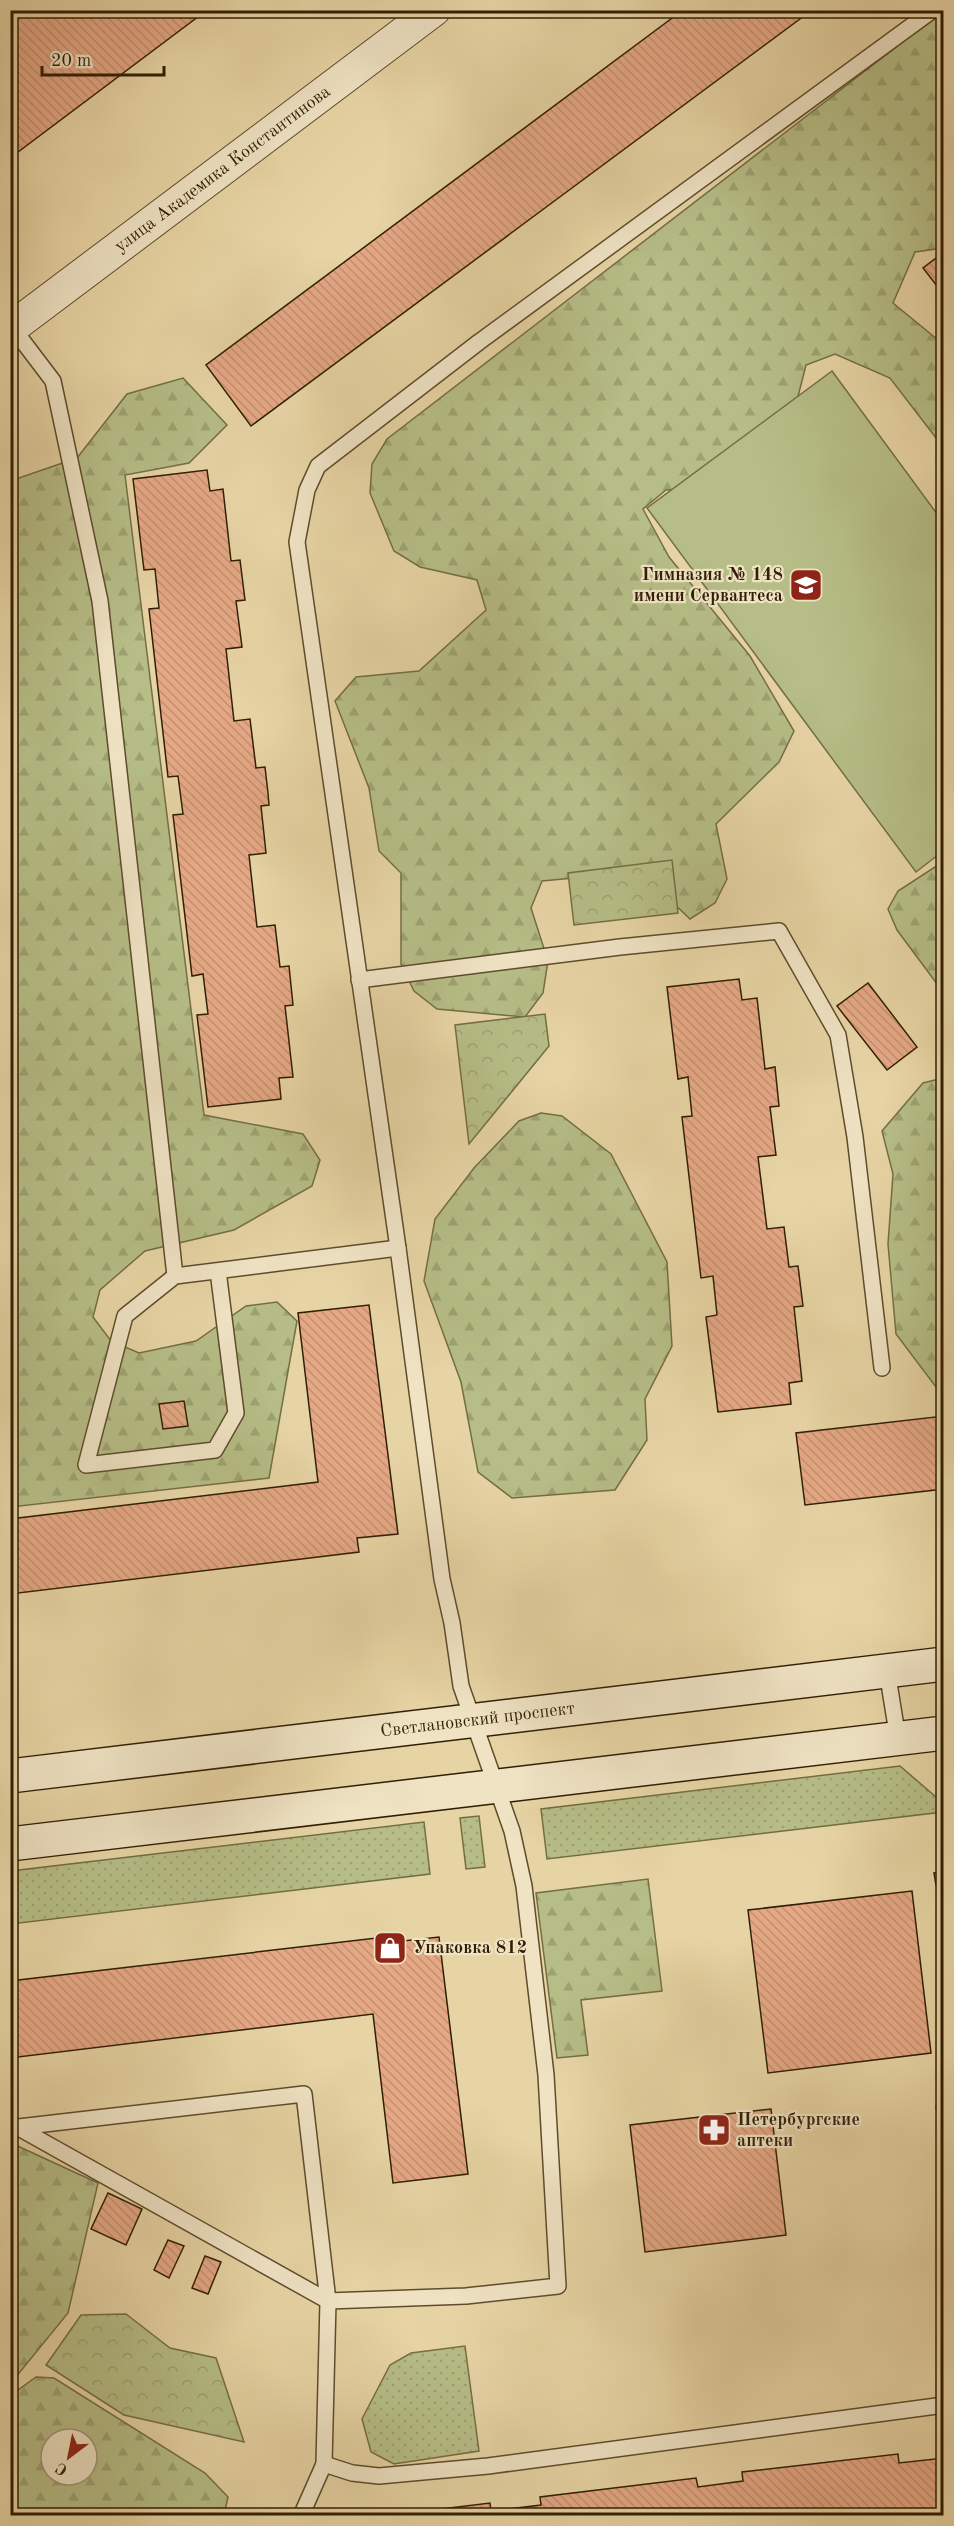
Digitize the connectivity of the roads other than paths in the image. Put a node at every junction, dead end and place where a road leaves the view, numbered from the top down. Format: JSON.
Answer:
{"nodes":[{"id":1,"x":434,"y":10,"type":"edge"},
{"id":2,"x":933,"y":10,"type":"edge"},
{"id":3,"x":11,"y":328,"type":"edge"},
{"id":4,"x":359,"y":980,"type":"junction"},
{"id":5,"x":398,"y":1248,"type":"junction"},
{"id":6,"x":218,"y":1271,"type":"junction"},
{"id":7,"x":175,"y":1276,"type":"junction"},
{"id":8,"x":882,"y":1368,"type":"dead end"},
{"id":9,"x":944,"y":1664,"type":"edge"},
{"id":10,"x":887,"y":1671,"type":"junction"},
{"id":11,"x":473,"y":1720,"type":"junction"},
{"id":12,"x":944,"y":1733,"type":"edge"},
{"id":13,"x":898,"y":1739,"type":"junction"},
{"id":14,"x":10,"y":1776,"type":"edge"},
{"id":15,"x":496,"y":1787,"type":"junction"},
{"id":16,"x":10,"y":1844,"type":"edge"},
{"id":17,"x":14,"y":2128,"type":"edge"},
{"id":18,"x":328,"y":2301,"type":"junction"},
{"id":19,"x":944,"y":2405,"type":"edge"},
{"id":20,"x":324,"y":2464,"type":"junction"},
{"id":21,"x":301,"y":2516,"type":"edge"}],
"edges":[{"from":1,"to":3,"type":"street","name":"улица Академика Константинова"},
{"from":2,"to":4,"type":"lane"},
{"from":3,"to":7,"type":"lane"},
{"from":4,"to":5,"type":"lane"},
{"from":4,"to":8,"type":"lane"},
{"from":5,"to":6,"type":"lane"},
{"from":5,"to":11,"type":"lane"},
{"from":6,"to":7,"type":"lane"},
{"from":6,"to":7,"type":"lane"},
{"from":9,"to":10,"type":"main road","name":"Светлановский проспект"},
{"from":10,"to":11,"type":"main road","name":"Светлановский проспект"},
{"from":10,"to":13,"type":"lane"},
{"from":11,"to":14,"type":"main road","name":"Светлановский проспект"},
{"from":11,"to":15,"type":"lane"},
{"from":12,"to":13,"type":"main road"},
{"from":13,"to":15,"type":"main road"},
{"from":15,"to":16,"type":"main road"},
{"from":15,"to":18,"type":"lane"},
{"from":17,"to":18,"type":"lane"},
{"from":17,"to":18,"type":"lane"},
{"from":18,"to":20,"type":"lane"},
{"from":19,"to":20,"type":"lane"},
{"from":20,"to":21,"type":"lane"}]}
